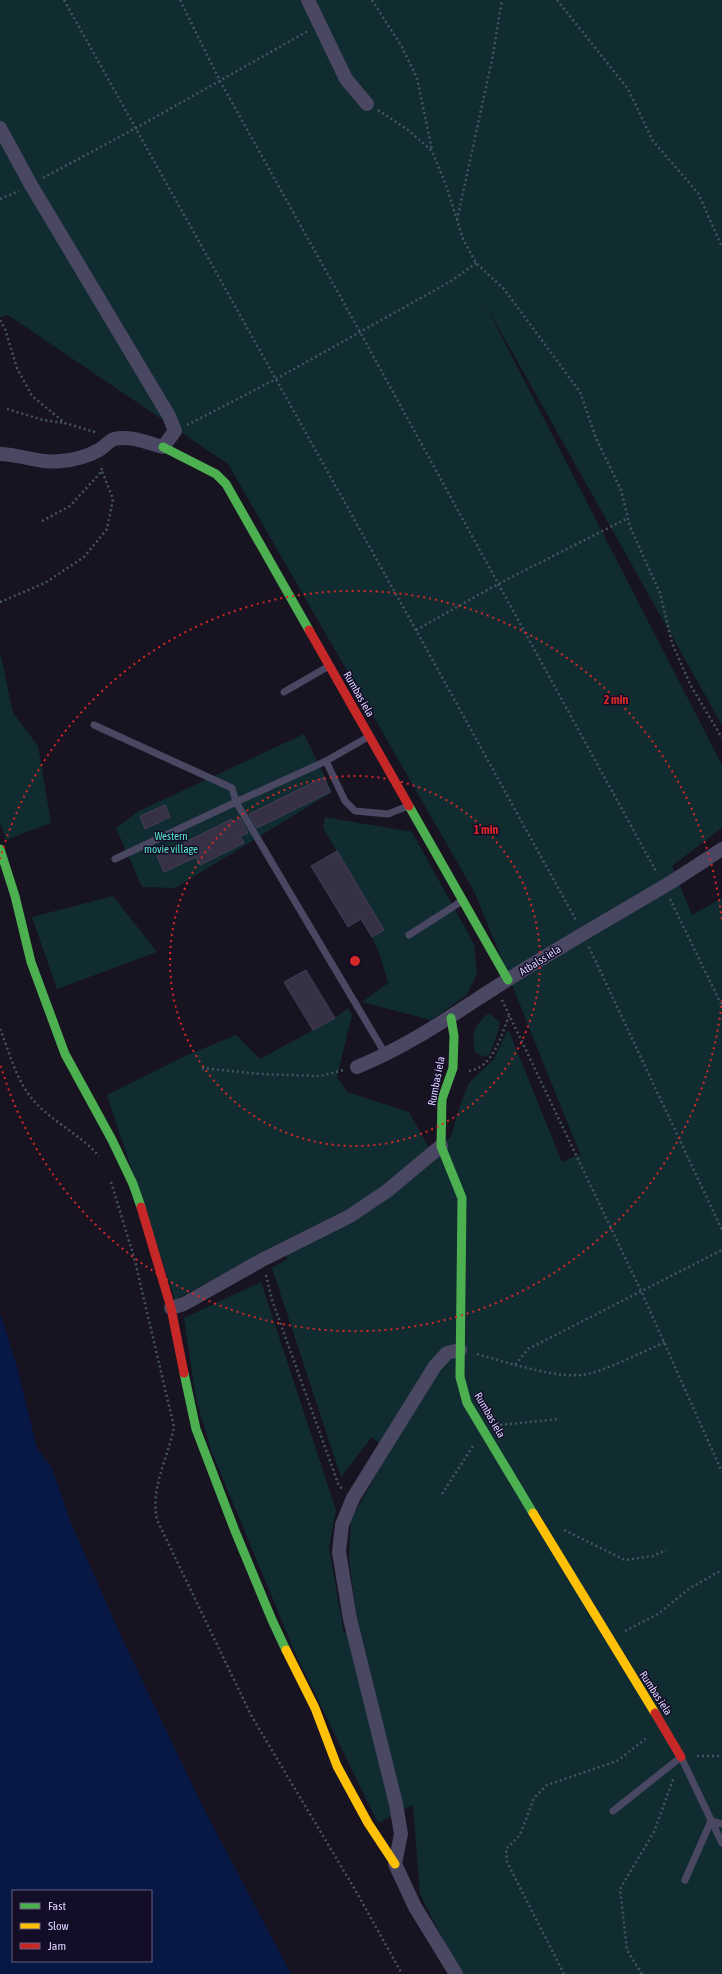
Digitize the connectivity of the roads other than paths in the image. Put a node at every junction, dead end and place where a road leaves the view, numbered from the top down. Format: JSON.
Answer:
{"nodes":[{"id":1,"x":308,"y":0,"type":"edge"},
{"id":2,"x":367,"y":104,"type":"road end"},
{"id":3,"x":0,"y":128,"type":"edge"},
{"id":4,"x":162,"y":448,"type":"junction"},
{"id":5,"x":0,"y":454,"type":"edge"},
{"id":6,"x":329,"y":666,"type":"junction"},
{"id":7,"x":284,"y":692,"type":"dead end"},
{"id":8,"x":94,"y":725,"type":"dead end"},
{"id":9,"x":370,"y":736,"type":"junction"},
{"id":10,"x":326,"y":761,"type":"junction"},
{"id":11,"x":236,"y":802,"type":"junction"},
{"id":12,"x":410,"y":806,"type":"junction"},
{"id":13,"x":0,"y":849,"type":"edge"},
{"id":14,"x":722,"y":849,"type":"edge"},
{"id":15,"x":115,"y":859,"type":"dead end"},
{"id":16,"x":464,"y":900,"type":"junction"},
{"id":17,"x":409,"y":935,"type":"dead end"},
{"id":18,"x":508,"y":980,"type":"junction"},
{"id":19,"x":451,"y":1018,"type":"junction"},
{"id":20,"x":386,"y":1055,"type":"junction"},
{"id":21,"x":357,"y":1067,"type":"road end"},
{"id":22,"x":441,"y":1146,"type":"junction"},
{"id":23,"x":171,"y":1308,"type":"junction"},
{"id":24,"x":460,"y":1350,"type":"junction"},
{"id":25,"x":681,"y":1757,"type":"junction"},
{"id":26,"x":613,"y":1811,"type":"dead end"},
{"id":27,"x":712,"y":1821,"type":"junction"},
{"id":28,"x":722,"y":1824,"type":"edge"},
{"id":29,"x":722,"y":1843,"type":"edge"},
{"id":30,"x":395,"y":1864,"type":"junction"},
{"id":31,"x":685,"y":1880,"type":"dead end"},
{"id":32,"x":456,"y":1974,"type":"edge"}],
"edges":[{"from":1,"to":2,"type":"street"},
{"from":3,"to":4,"type":"street"},
{"from":4,"to":5,"type":"street"},
{"from":4,"to":6,"type":"street","name":"Rumbas iela"},
{"from":6,"to":7,"type":"lane"},
{"from":6,"to":9,"type":"street","name":"Rumbas iela"},
{"from":8,"to":11,"type":"lane"},
{"from":9,"to":10,"type":"lane"},
{"from":9,"to":12,"type":"street","name":"Rumbas iela"},
{"from":10,"to":11,"type":"lane"},
{"from":10,"to":12,"type":"lane"},
{"from":11,"to":15,"type":"lane"},
{"from":11,"to":20,"type":"lane"},
{"from":12,"to":16,"type":"street","name":"Rumbas iela"},
{"from":13,"to":23,"type":"street"},
{"from":14,"to":18,"type":"street","name":"Atbalss iela"},
{"from":16,"to":17,"type":"lane"},
{"from":16,"to":18,"type":"street","name":"Rumbas iela"},
{"from":18,"to":19,"type":"street","name":"Atbalss iela"},
{"from":19,"to":20,"type":"street","name":"Atbalss iela"},
{"from":19,"to":22,"type":"street","name":"Rumbas iela"},
{"from":20,"to":21,"type":"street","name":"Atbalss iela"},
{"from":22,"to":23,"type":"street"},
{"from":22,"to":24,"type":"street","name":"Rumbas iela"},
{"from":23,"to":30,"type":"street"},
{"from":24,"to":25,"type":"street","name":"Rumbas iela"},
{"from":24,"to":30,"type":"street"},
{"from":25,"to":26,"type":"lane"},
{"from":25,"to":27,"type":"lane"},
{"from":27,"to":28,"type":"lane"},
{"from":27,"to":29,"type":"lane"},
{"from":27,"to":31,"type":"lane"},
{"from":30,"to":32,"type":"street"}]}
